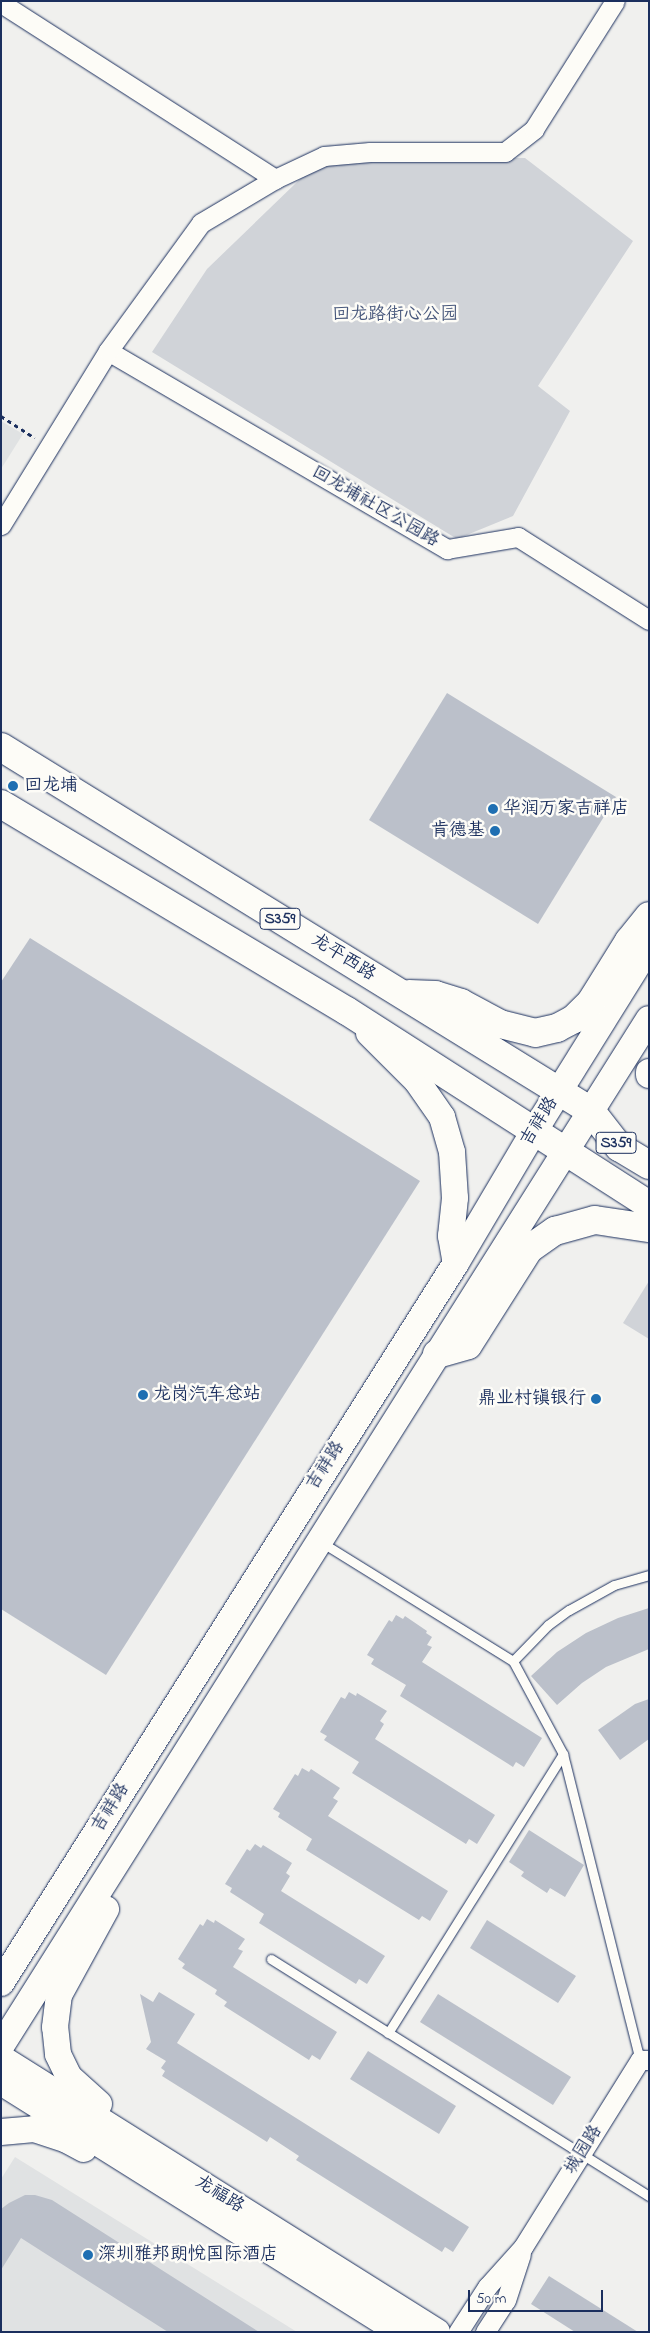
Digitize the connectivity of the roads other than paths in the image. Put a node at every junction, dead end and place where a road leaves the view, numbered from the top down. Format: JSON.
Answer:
{"nodes":[{"id":1,"x":615,"y":1,"type":"edge"},
{"id":2,"x":1,"y":3,"type":"edge"},
{"id":3,"x":275,"y":179,"type":"junction"},
{"id":4,"x":108,"y":351,"type":"junction"},
{"id":5,"x":1,"y":525,"type":"edge"},
{"id":6,"x":649,"y":620,"type":"edge"},
{"id":7,"x":1,"y":747,"type":"edge"},
{"id":8,"x":1,"y":804,"type":"edge"},
{"id":9,"x":649,"y":916,"type":"edge"},
{"id":10,"x":649,"y":947,"type":"edge"},
{"id":11,"x":401,"y":993,"type":"junction"},
{"id":12,"x":346,"y":1011,"type":"junction"},
{"id":13,"x":649,"y":1019,"type":"edge"},
{"id":14,"x":559,"y":1091,"type":"junction"},
{"id":15,"x":591,"y":1111,"type":"junction"},
{"id":16,"x":533,"y":1133,"type":"junction"},
{"id":17,"x":565,"y":1152,"type":"junction"},
{"id":18,"x":649,"y":1165,"type":"edge"},
{"id":19,"x":649,"y":1205,"type":"edge"},
{"id":20,"x":649,"y":1228,"type":"edge"},
{"id":21,"x":456,"y":1262,"type":"junction"},
{"id":22,"x":438,"y":1354,"type":"junction"},
{"id":23,"x":319,"y":1540,"type":"junction"},
{"id":24,"x":649,"y":1575,"type":"edge"},
{"id":25,"x":512,"y":1661,"type":"junction"},
{"id":26,"x":563,"y":1754,"type":"junction"},
{"id":27,"x":93,"y":1836,"type":"junction"},
{"id":28,"x":120,"y":1856,"type":"junction"},
{"id":29,"x":1,"y":1953,"type":"edge"},
{"id":30,"x":271,"y":1960,"type":"dead end"},
{"id":31,"x":1,"y":1982,"type":"edge"},
{"id":32,"x":388,"y":2033,"type":"junction"},
{"id":33,"x":1,"y":2046,"type":"edge"},
{"id":34,"x":1,"y":2058,"type":"edge"},
{"id":35,"x":644,"y":2060,"type":"edge"},
{"id":36,"x":1,"y":2082,"type":"edge"},
{"id":37,"x":1,"y":2132,"type":"edge"},
{"id":38,"x":582,"y":2154,"type":"junction"},
{"id":39,"x":142,"y":2170,"type":"junction"},
{"id":40,"x":205,"y":2186,"type":"junction"},
{"id":41,"x":649,"y":2196,"type":"edge"},
{"id":42,"x":523,"y":2247,"type":"junction"},
{"id":43,"x":400,"y":2332,"type":"edge"},
{"id":44,"x":437,"y":2332,"type":"edge"},
{"id":45,"x":458,"y":2332,"type":"edge"},
{"id":46,"x":485,"y":2332,"type":"edge"}],
"edges":[{"from":1,"to":3,"type":"street"},
{"from":2,"to":3,"type":"street"},
{"from":3,"to":4,"type":"street"},
{"from":4,"to":5,"type":"street"},
{"from":4,"to":6,"type":"street","name":"回龙埔社区公园路"},
{"from":7,"to":11,"type":"main road","name":"龙平西路","number":"S359"},
{"from":8,"to":12,"type":"main road","number":"S359"},
{"from":9,"to":11,"type":"main road"},
{"from":10,"to":14,"type":"main road","name":"吉祥路"},
{"from":11,"to":14,"type":"main road","name":"龙平西路","number":"S359"},
{"from":12,"to":16,"type":"main road","number":"S359"},
{"from":12,"to":21,"type":"main road"},
{"from":13,"to":15,"type":"main road","name":"吉祥路"},
{"from":14,"to":15,"type":"main road","name":"龙平西路","number":"S359"},
{"from":14,"to":16,"type":"main road","name":"吉祥路"},
{"from":15,"to":17,"type":"main road","name":"吉祥路"},
{"from":15,"to":18,"type":"main road","name":"龙平西路","number":"S359"},
{"from":16,"to":17,"type":"main road","number":"S359"},
{"from":16,"to":21,"type":"main road","name":"吉祥路"},
{"from":17,"to":19,"type":"main road","number":"S359"},
{"from":17,"to":22,"type":"main road","name":"吉祥路"},
{"from":20,"to":22,"type":"main road"},
{"from":21,"to":27,"type":"main road","name":"吉祥路"},
{"from":22,"to":23,"type":"main road","name":"吉祥路"},
{"from":23,"to":25,"type":"lane"},
{"from":23,"to":28,"type":"main road","name":"吉祥路"},
{"from":24,"to":25,"type":"lane"},
{"from":25,"to":26,"type":"lane"},
{"from":26,"to":32,"type":"lane"},
{"from":26,"to":35,"type":"lane"},
{"from":27,"to":29,"type":"main road"},
{"from":27,"to":31,"type":"main road","name":"吉祥路"},
{"from":28,"to":33,"type":"main road","name":"吉祥路"},
{"from":28,"to":40,"type":"main road"},
{"from":30,"to":32,"type":"lane"},
{"from":32,"to":38,"type":"lane"},
{"from":34,"to":40,"type":"main road","name":"龙福路"},
{"from":35,"to":38,"type":"street","name":"城园路"},
{"from":36,"to":39,"type":"main road","name":"龙福路"},
{"from":37,"to":39,"type":"main road"},
{"from":38,"to":41,"type":"lane"},
{"from":38,"to":42,"type":"street","name":"城园路"},
{"from":39,"to":43,"type":"main road","name":"龙福路"},
{"from":40,"to":44,"type":"main road","name":"龙福路"},
{"from":42,"to":45,"type":"street"},
{"from":42,"to":46,"type":"street"}]}
